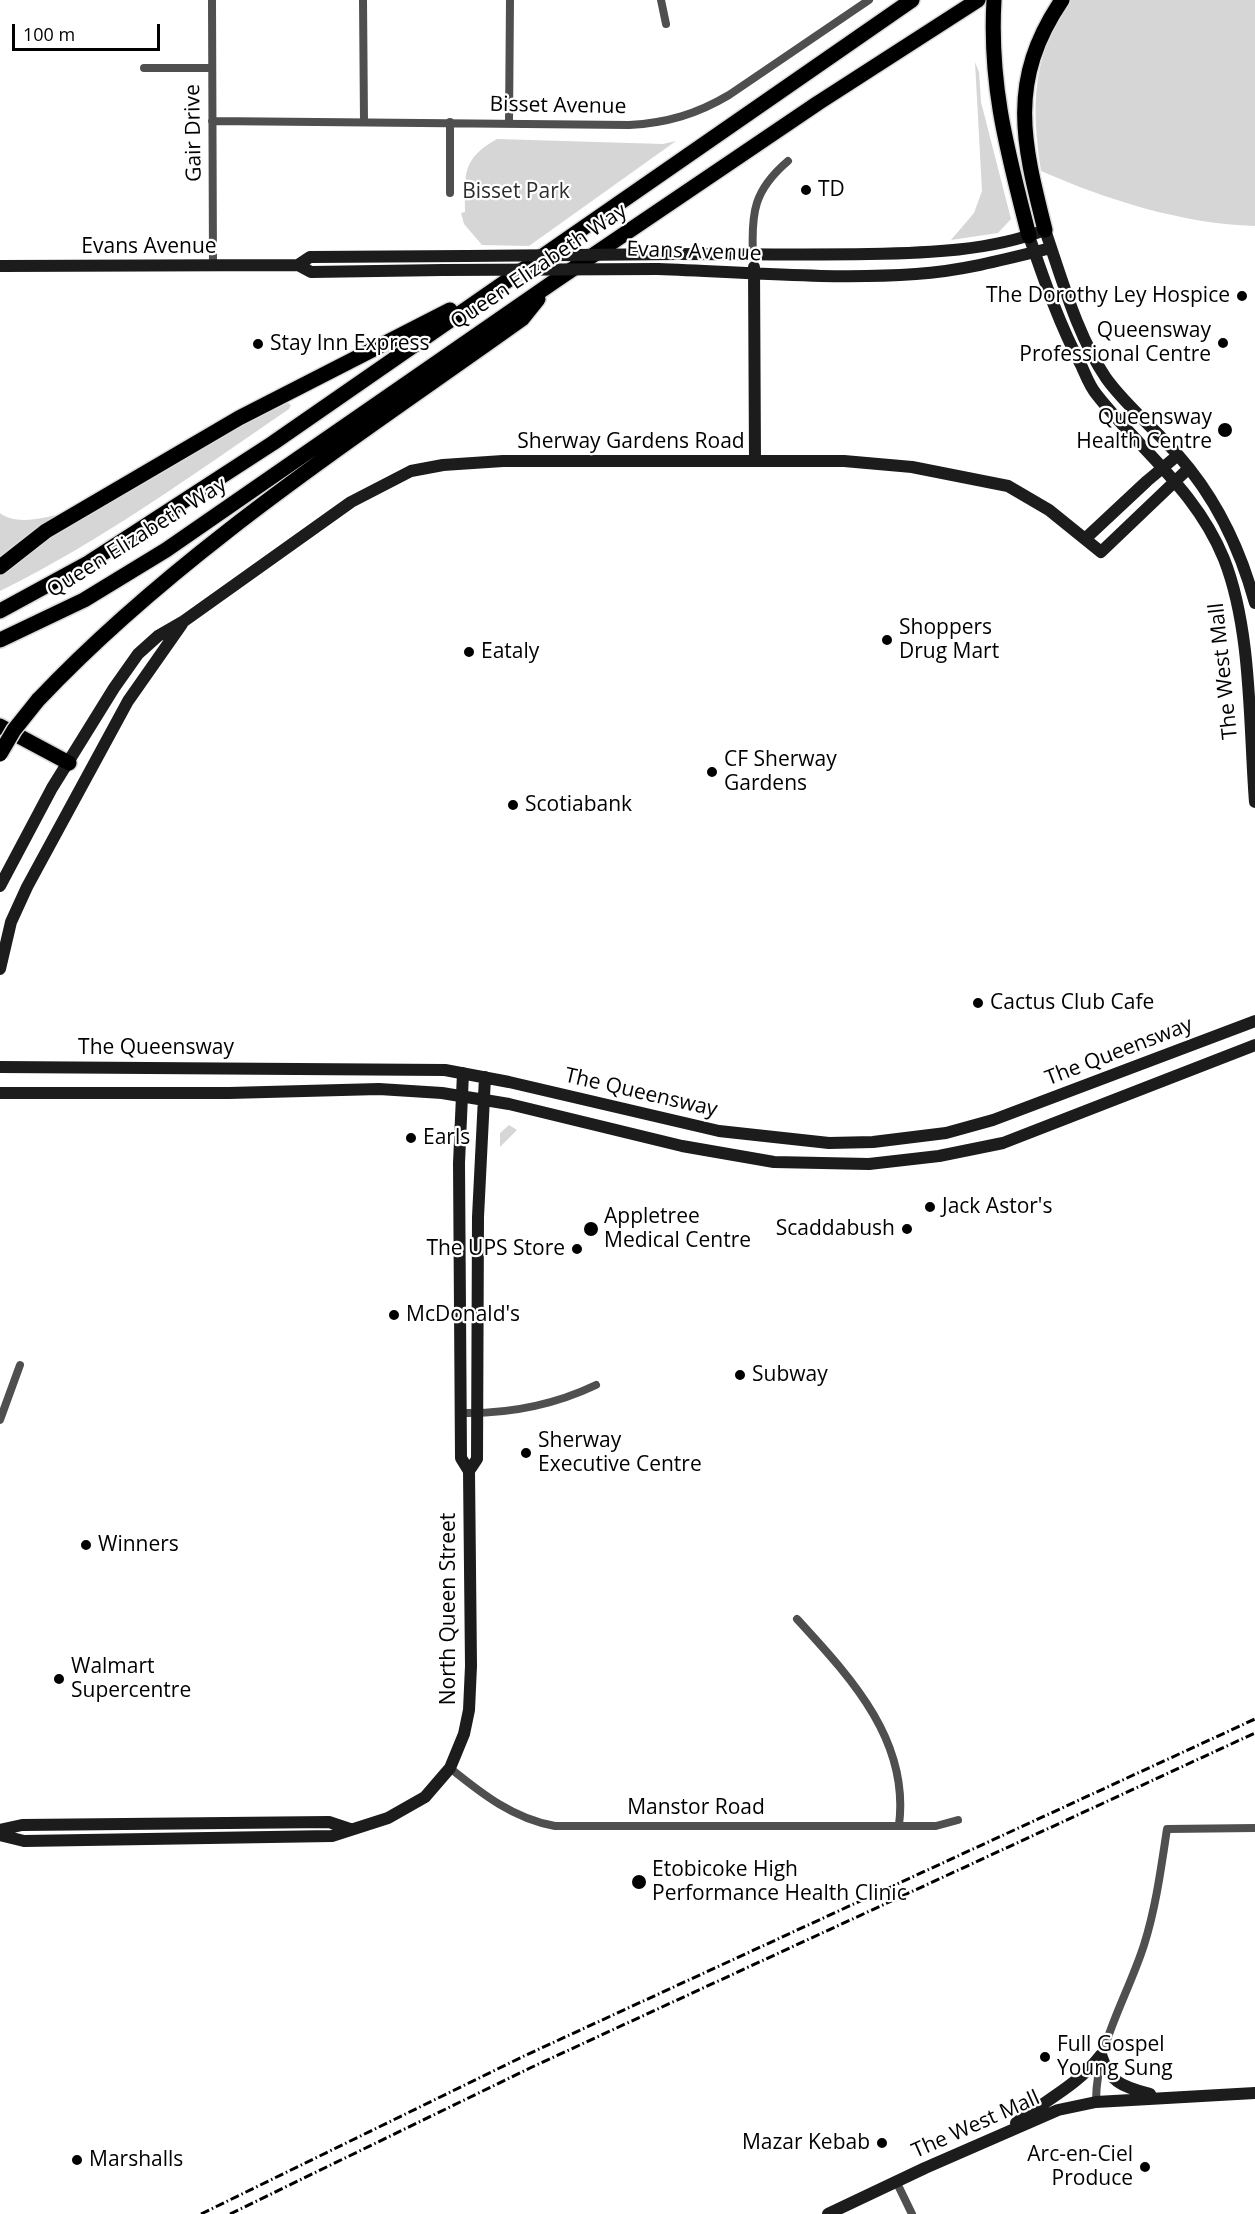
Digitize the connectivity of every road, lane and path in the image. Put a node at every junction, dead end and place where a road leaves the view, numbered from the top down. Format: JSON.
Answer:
{"nodes":[{"id":1,"x":212,"y":0,"type":"edge"},
{"id":2,"x":363,"y":0,"type":"edge"},
{"id":3,"x":510,"y":0,"type":"edge"},
{"id":4,"x":662,"y":0,"type":"edge"},
{"id":5,"x":869,"y":0,"type":"edge"},
{"id":6,"x":912,"y":0,"type":"edge"},
{"id":7,"x":978,"y":0,"type":"edge"},
{"id":8,"x":994,"y":0,"type":"edge"},
{"id":9,"x":1062,"y":0,"type":"edge"},
{"id":10,"x":666,"y":24,"type":"dead end"},
{"id":11,"x":144,"y":68,"type":"dead end"},
{"id":12,"x":211,"y":69,"type":"junction"},
{"id":13,"x":213,"y":121,"type":"junction"},
{"id":14,"x":364,"y":121,"type":"junction"},
{"id":15,"x":450,"y":122,"type":"junction"},
{"id":16,"x":510,"y":123,"type":"junction"},
{"id":17,"x":788,"y":161,"type":"dead end"},
{"id":18,"x":450,"y":194,"type":"dead end"},
{"id":19,"x":1045,"y":230,"type":"junction"},
{"id":20,"x":1029,"y":236,"type":"junction"},
{"id":21,"x":1051,"y":248,"type":"junction"},
{"id":22,"x":1034,"y":252,"type":"junction"},
{"id":23,"x":753,"y":255,"type":"junction"},
{"id":24,"x":298,"y":265,"type":"junction"},
{"id":25,"x":0,"y":266,"type":"edge"},
{"id":26,"x":213,"y":266,"type":"junction"},
{"id":27,"x":754,"y":273,"type":"junction"},
{"id":28,"x":552,"y":283,"type":"junction"},
{"id":29,"x":495,"y":288,"type":"junction"},
{"id":30,"x":1178,"y":455,"type":"junction"},
{"id":31,"x":755,"y":461,"type":"junction"},
{"id":32,"x":1164,"y":466,"type":"junction"},
{"id":33,"x":1189,"y":468,"type":"junction"},
{"id":34,"x":1175,"y":480,"type":"junction"},
{"id":35,"x":1086,"y":538,"type":"junction"},
{"id":36,"x":0,"y":567,"type":"edge"},
{"id":37,"x":1255,"y":603,"type":"edge"},
{"id":38,"x":0,"y":611,"type":"edge"},
{"id":39,"x":184,"y":621,"type":"junction"},
{"id":40,"x":0,"y":640,"type":"edge"},
{"id":41,"x":0,"y":726,"type":"edge"},
{"id":42,"x":80,"y":747,"type":"junction"},
{"id":43,"x":0,"y":754,"type":"edge"},
{"id":44,"x":98,"y":758,"type":"junction"},
{"id":45,"x":69,"y":763,"type":"junction"},
{"id":46,"x":89,"y":773,"type":"junction"},
{"id":47,"x":1255,"y":802,"type":"edge"},
{"id":48,"x":0,"y":886,"type":"edge"},
{"id":49,"x":0,"y":969,"type":"edge"},
{"id":50,"x":1255,"y":1021,"type":"edge"},
{"id":51,"x":1255,"y":1045,"type":"edge"},
{"id":52,"x":0,"y":1067,"type":"edge"},
{"id":53,"x":463,"y":1073,"type":"junction"},
{"id":54,"x":484,"y":1077,"type":"junction"},
{"id":55,"x":0,"y":1093,"type":"edge"},
{"id":56,"x":461,"y":1096,"type":"junction"},
{"id":57,"x":484,"y":1100,"type":"junction"},
{"id":58,"x":693,"y":1126,"type":"junction"},
{"id":59,"x":660,"y":1141,"type":"junction"},
{"id":60,"x":20,"y":1365,"type":"dead end"},
{"id":61,"x":596,"y":1385,"type":"dead end"},
{"id":62,"x":461,"y":1413,"type":"junction"},
{"id":63,"x":477,"y":1413,"type":"junction"},
{"id":64,"x":0,"y":1420,"type":"edge"},
{"id":65,"x":469,"y":1471,"type":"junction"},
{"id":66,"x":797,"y":1619,"type":"dead end"},
{"id":67,"x":450,"y":1768,"type":"junction"},
{"id":68,"x":958,"y":1820,"type":"dead end"},
{"id":69,"x":899,"y":1825,"type":"junction"},
{"id":70,"x":350,"y":1828,"type":"junction"},
{"id":71,"x":1255,"y":1828,"type":"edge"},
{"id":72,"x":0,"y":1830,"type":"edge"},
{"id":73,"x":0,"y":1835,"type":"edge"},
{"id":74,"x":1101,"y":2055,"type":"junction"},
{"id":75,"x":1255,"y":2093,"type":"edge"},
{"id":76,"x":1158,"y":2097,"type":"junction"},
{"id":77,"x":1096,"y":2102,"type":"junction"},
{"id":78,"x":1003,"y":2133,"type":"junction"},
{"id":79,"x":896,"y":2181,"type":"junction"},
{"id":80,"x":828,"y":2214,"type":"edge"},
{"id":81,"x":912,"y":2214,"type":"edge"}],
"edges":[{"from":1,"to":12,"type":"street","name":"Gair Drive"},
{"from":2,"to":14,"type":"street"},
{"from":3,"to":16,"type":"street"},
{"from":4,"to":10,"type":"street"},
{"from":5,"to":16,"type":"street","name":"Bisset Avenue"},
{"from":6,"to":29,"type":"highway","name":"Queen Elizabeth Way"},
{"from":7,"to":28,"type":"highway","name":"Queen Elizabeth Way"},
{"from":8,"to":20,"type":"highway"},
{"from":9,"to":19,"type":"highway"},
{"from":11,"to":12,"type":"street"},
{"from":12,"to":13,"type":"street","name":"Gair Drive"},
{"from":13,"to":14,"type":"street","name":"Bisset Avenue"},
{"from":13,"to":26,"type":"street","name":"Gair Drive"},
{"from":14,"to":15,"type":"street","name":"Bisset Avenue"},
{"from":15,"to":16,"type":"street","name":"Bisset Avenue"},
{"from":15,"to":18,"type":"street"},
{"from":17,"to":23,"type":"street"},
{"from":19,"to":20,"type":"main road","name":"Evans Avenue"},
{"from":19,"to":21,"type":"main road","name":"The West Mall"},
{"from":20,"to":22,"type":"main road","name":"The West Mall"},
{"from":20,"to":23,"type":"main road","name":"Evans Avenue"},
{"from":21,"to":22,"type":"main road","name":"Evans Avenue"},
{"from":21,"to":30,"type":"main road","name":"The West Mall"},
{"from":22,"to":27,"type":"main road","name":"Evans Avenue"},
{"from":22,"to":32,"type":"main road","name":"The West Mall"},
{"from":23,"to":24,"type":"main road","name":"Evans Avenue","bridge":true},
{"from":23,"to":27,"type":"main road"},
{"from":24,"to":26,"type":"main road","name":"Evans Avenue"},
{"from":24,"to":27,"type":"main road","name":"Evans Avenue","bridge":true},
{"from":25,"to":26,"type":"main road","name":"Evans Avenue"},
{"from":27,"to":31,"type":"main road"},
{"from":28,"to":40,"type":"highway","name":"Queen Elizabeth Way"},
{"from":28,"to":43,"type":"highway","bridge":true},
{"from":29,"to":36,"type":"highway"},
{"from":29,"to":38,"type":"highway","name":"Queen Elizabeth Way"},
{"from":30,"to":32,"type":"main road"},
{"from":30,"to":33,"type":"main road","name":"The West Mall"},
{"from":31,"to":35,"type":"main road","name":"Sherway Gardens Road"},
{"from":31,"to":39,"type":"main road","name":"Sherway Gardens Road"},
{"from":32,"to":34,"type":"main road","name":"The West Mall"},
{"from":32,"to":35,"type":"main road"},
{"from":33,"to":34,"type":"main road"},
{"from":33,"to":37,"type":"main road","name":"The West Mall"},
{"from":34,"to":35,"type":"main road","name":"Sherway Gardens Road"},
{"from":34,"to":47,"type":"main road","name":"The West Mall"},
{"from":39,"to":42,"type":"main road","name":"Sherway Gardens Road"},
{"from":39,"to":44,"type":"main road","name":"Sherway Gardens Road"},
{"from":41,"to":45,"type":"highway"},
{"from":42,"to":44,"type":"main road"},
{"from":42,"to":45,"type":"main road","name":"Sherway Gardens Road"},
{"from":44,"to":46,"type":"main road","name":"Sherway Gardens Road"},
{"from":45,"to":46,"type":"main road"},
{"from":45,"to":48,"type":"main road","name":"Sherway Gardens Road"},
{"from":46,"to":49,"type":"main road","name":"Sherway Gardens Road"},
{"from":50,"to":58,"type":"main road","name":"The Queensway"},
{"from":51,"to":59,"type":"main road","name":"The Queensway"},
{"from":52,"to":53,"type":"main road","name":"The Queensway"},
{"from":53,"to":54,"type":"main road","name":"The Queensway"},
{"from":53,"to":56,"type":"main road","name":"North Queen Street"},
{"from":54,"to":57,"type":"main road","name":"North Queen Street"},
{"from":54,"to":58,"type":"main road","name":"The Queensway"},
{"from":55,"to":56,"type":"main road","name":"The Queensway"},
{"from":56,"to":57,"type":"main road","name":"The Queensway"},
{"from":56,"to":62,"type":"main road","name":"North Queen Street"},
{"from":57,"to":59,"type":"main road","name":"The Queensway"},
{"from":57,"to":63,"type":"main road","name":"North Queen Street"},
{"from":58,"to":59,"type":"main road"},
{"from":60,"to":64,"type":"street"},
{"from":61,"to":63,"type":"street"},
{"from":62,"to":63,"type":"street"},
{"from":62,"to":65,"type":"main road","name":"North Queen Street"},
{"from":63,"to":65,"type":"main road","name":"North Queen Street"},
{"from":65,"to":67,"type":"main road","name":"North Queen Street"},
{"from":66,"to":69,"type":"street"},
{"from":67,"to":69,"type":"street","name":"Manstor Road"},
{"from":67,"to":70,"type":"main road","name":"North Queen Street"},
{"from":68,"to":69,"type":"street","name":"Manstor Road"},
{"from":70,"to":72,"type":"main road","name":"North Queen Street"},
{"from":70,"to":73,"type":"main road","name":"North Queen Street"},
{"from":71,"to":74,"type":"street"},
{"from":74,"to":76,"type":"main road"},
{"from":74,"to":77,"type":"street"},
{"from":74,"to":78,"type":"main road"},
{"from":75,"to":76,"type":"main road","name":"The West Mall"},
{"from":76,"to":77,"type":"main road","name":"The West Mall"},
{"from":77,"to":78,"type":"main road","name":"The West Mall"},
{"from":78,"to":79,"type":"main road","name":"The West Mall"},
{"from":79,"to":80,"type":"main road","name":"The West Mall"},
{"from":79,"to":81,"type":"street"}]}
